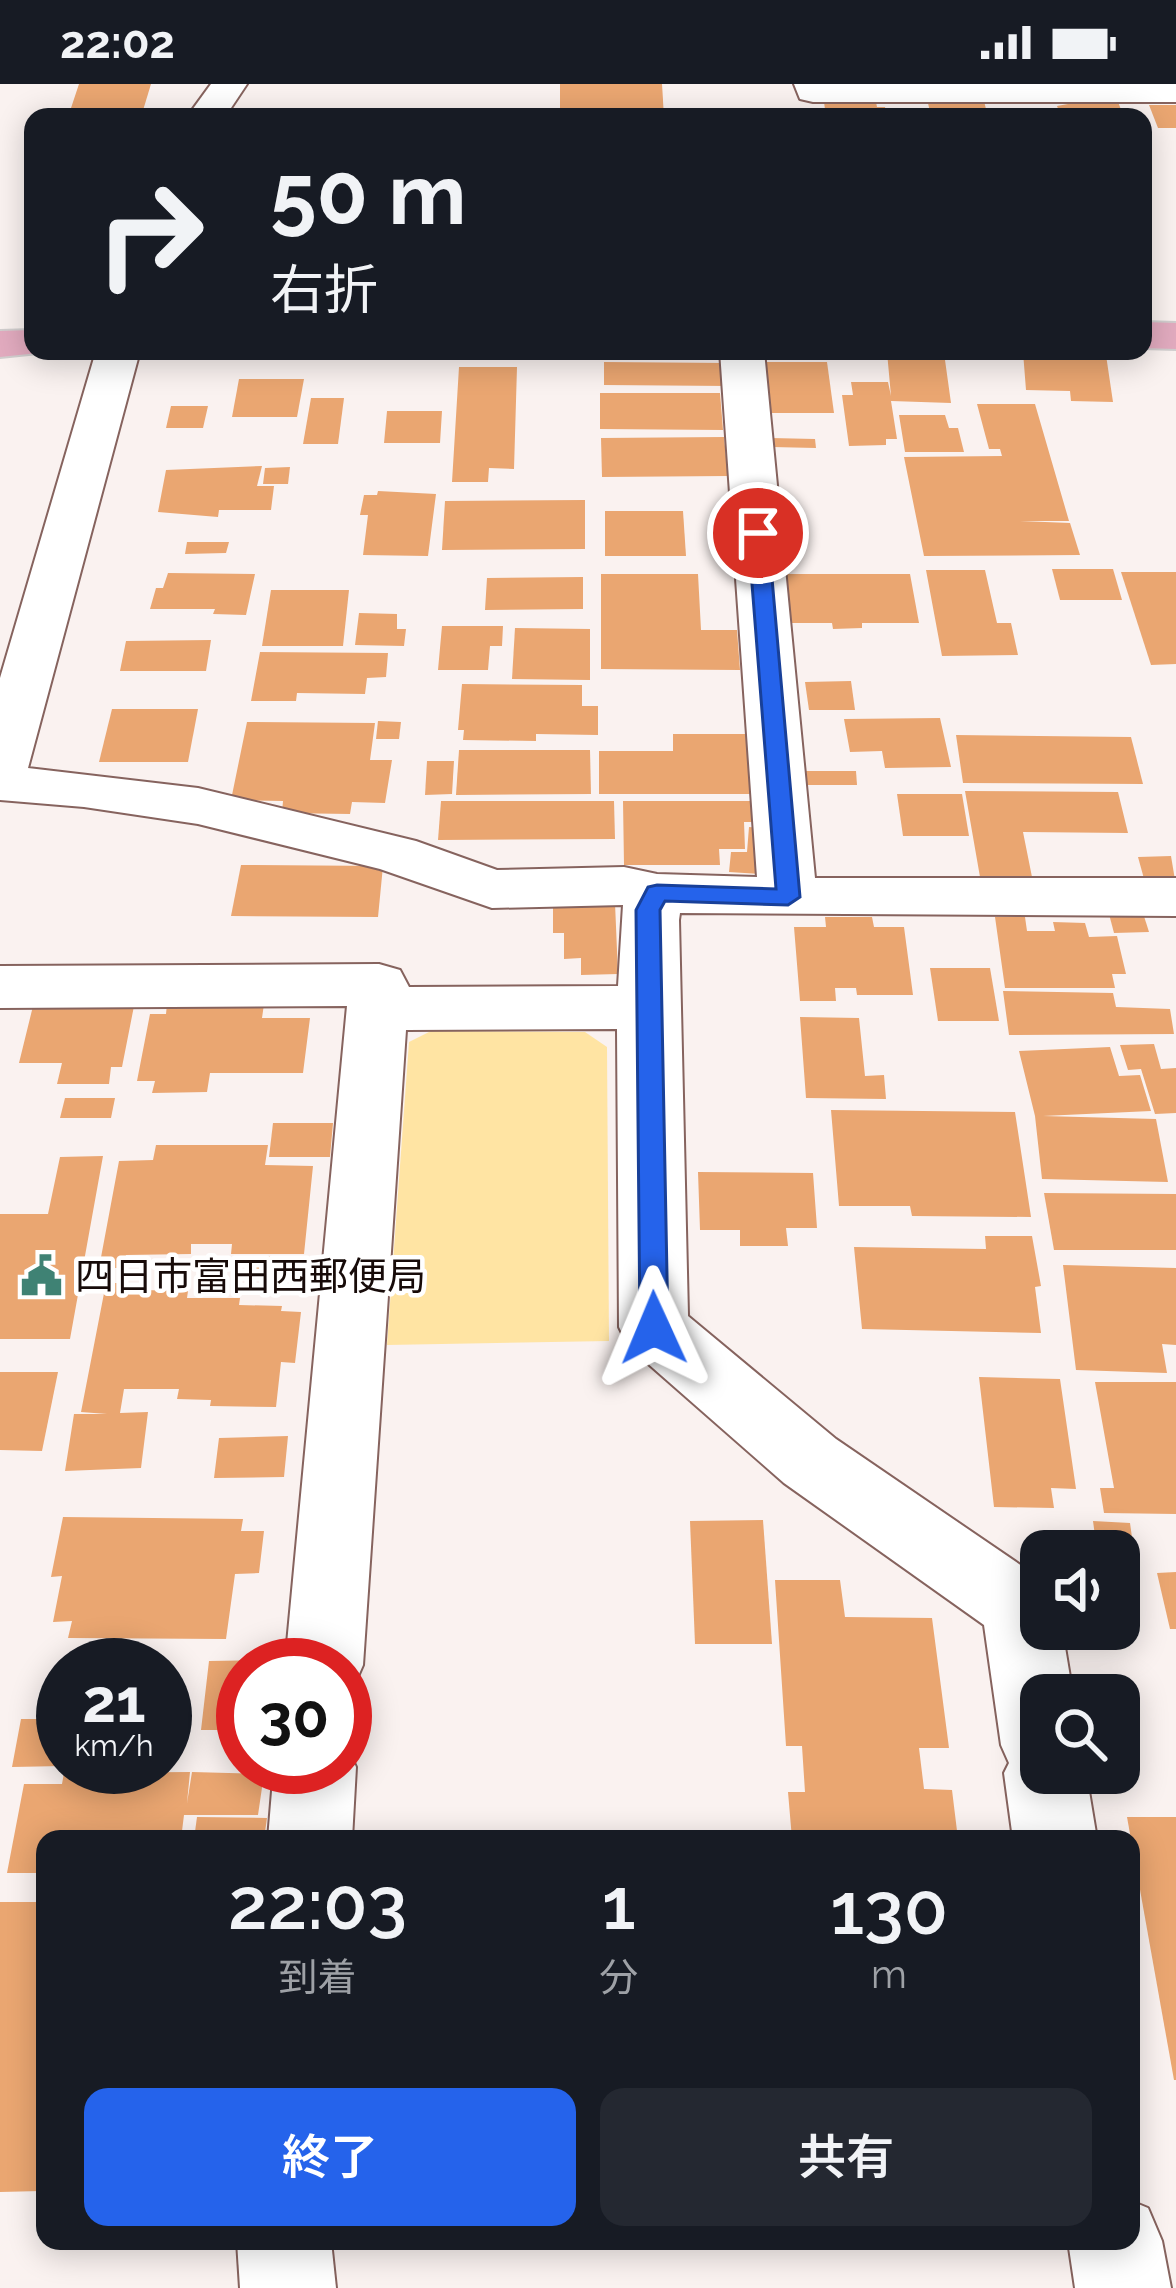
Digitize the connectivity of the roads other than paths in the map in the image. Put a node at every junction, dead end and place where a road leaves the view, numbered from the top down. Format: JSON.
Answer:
{"nodes":[{"id":1,"x":812,"y":84,"type":"edge"},
{"id":2,"x":1176,"y":91,"type":"edge"},
{"id":3,"x":115,"y":360,"type":"edge"},
{"id":4,"x":743,"y":360,"type":"edge"},
{"id":5,"x":0,"y":771,"type":"edge"},
{"id":6,"x":0,"y":784,"type":"edge"},
{"id":7,"x":657,"y":893,"type":"junction"},
{"id":8,"x":788,"y":897,"type":"junction"},
{"id":9,"x":1173,"y":906,"type":"edge"},
{"id":10,"x":0,"y":987,"type":"edge"},
{"id":11,"x":647,"y":1007,"type":"junction"},
{"id":12,"x":377,"y":1009,"type":"junction"},
{"id":13,"x":326,"y":1638,"type":"edge"},
{"id":14,"x":1030,"y":1674,"type":"edge"},
{"id":15,"x":313,"y":1794,"type":"edge"},
{"id":16,"x":1048,"y":1794,"type":"edge"},
{"id":17,"x":311,"y":1830,"type":"edge"},
{"id":18,"x":1054,"y":1830,"type":"edge"},
{"id":19,"x":285,"y":2250,"type":"edge"},
{"id":20,"x":1117,"y":2250,"type":"edge"},
{"id":21,"x":288,"y":2288,"type":"edge"},
{"id":22,"x":1123,"y":2288,"type":"edge"}],
"edges":[{"from":1,"to":2,"type":"street"},
{"from":3,"to":5,"type":"street"},
{"from":4,"to":8,"type":"street"},
{"from":6,"to":7,"type":"street"},
{"from":7,"to":8,"type":"street"},
{"from":7,"to":11,"type":"street"},
{"from":8,"to":9,"type":"street"},
{"from":10,"to":12,"type":"street"},
{"from":11,"to":12,"type":"street"},
{"from":11,"to":14,"type":"street"},
{"from":12,"to":13,"type":"street"},
{"from":15,"to":17,"type":"street"},
{"from":16,"to":18,"type":"street"},
{"from":19,"to":21,"type":"street"},
{"from":20,"to":22,"type":"street"}]}
